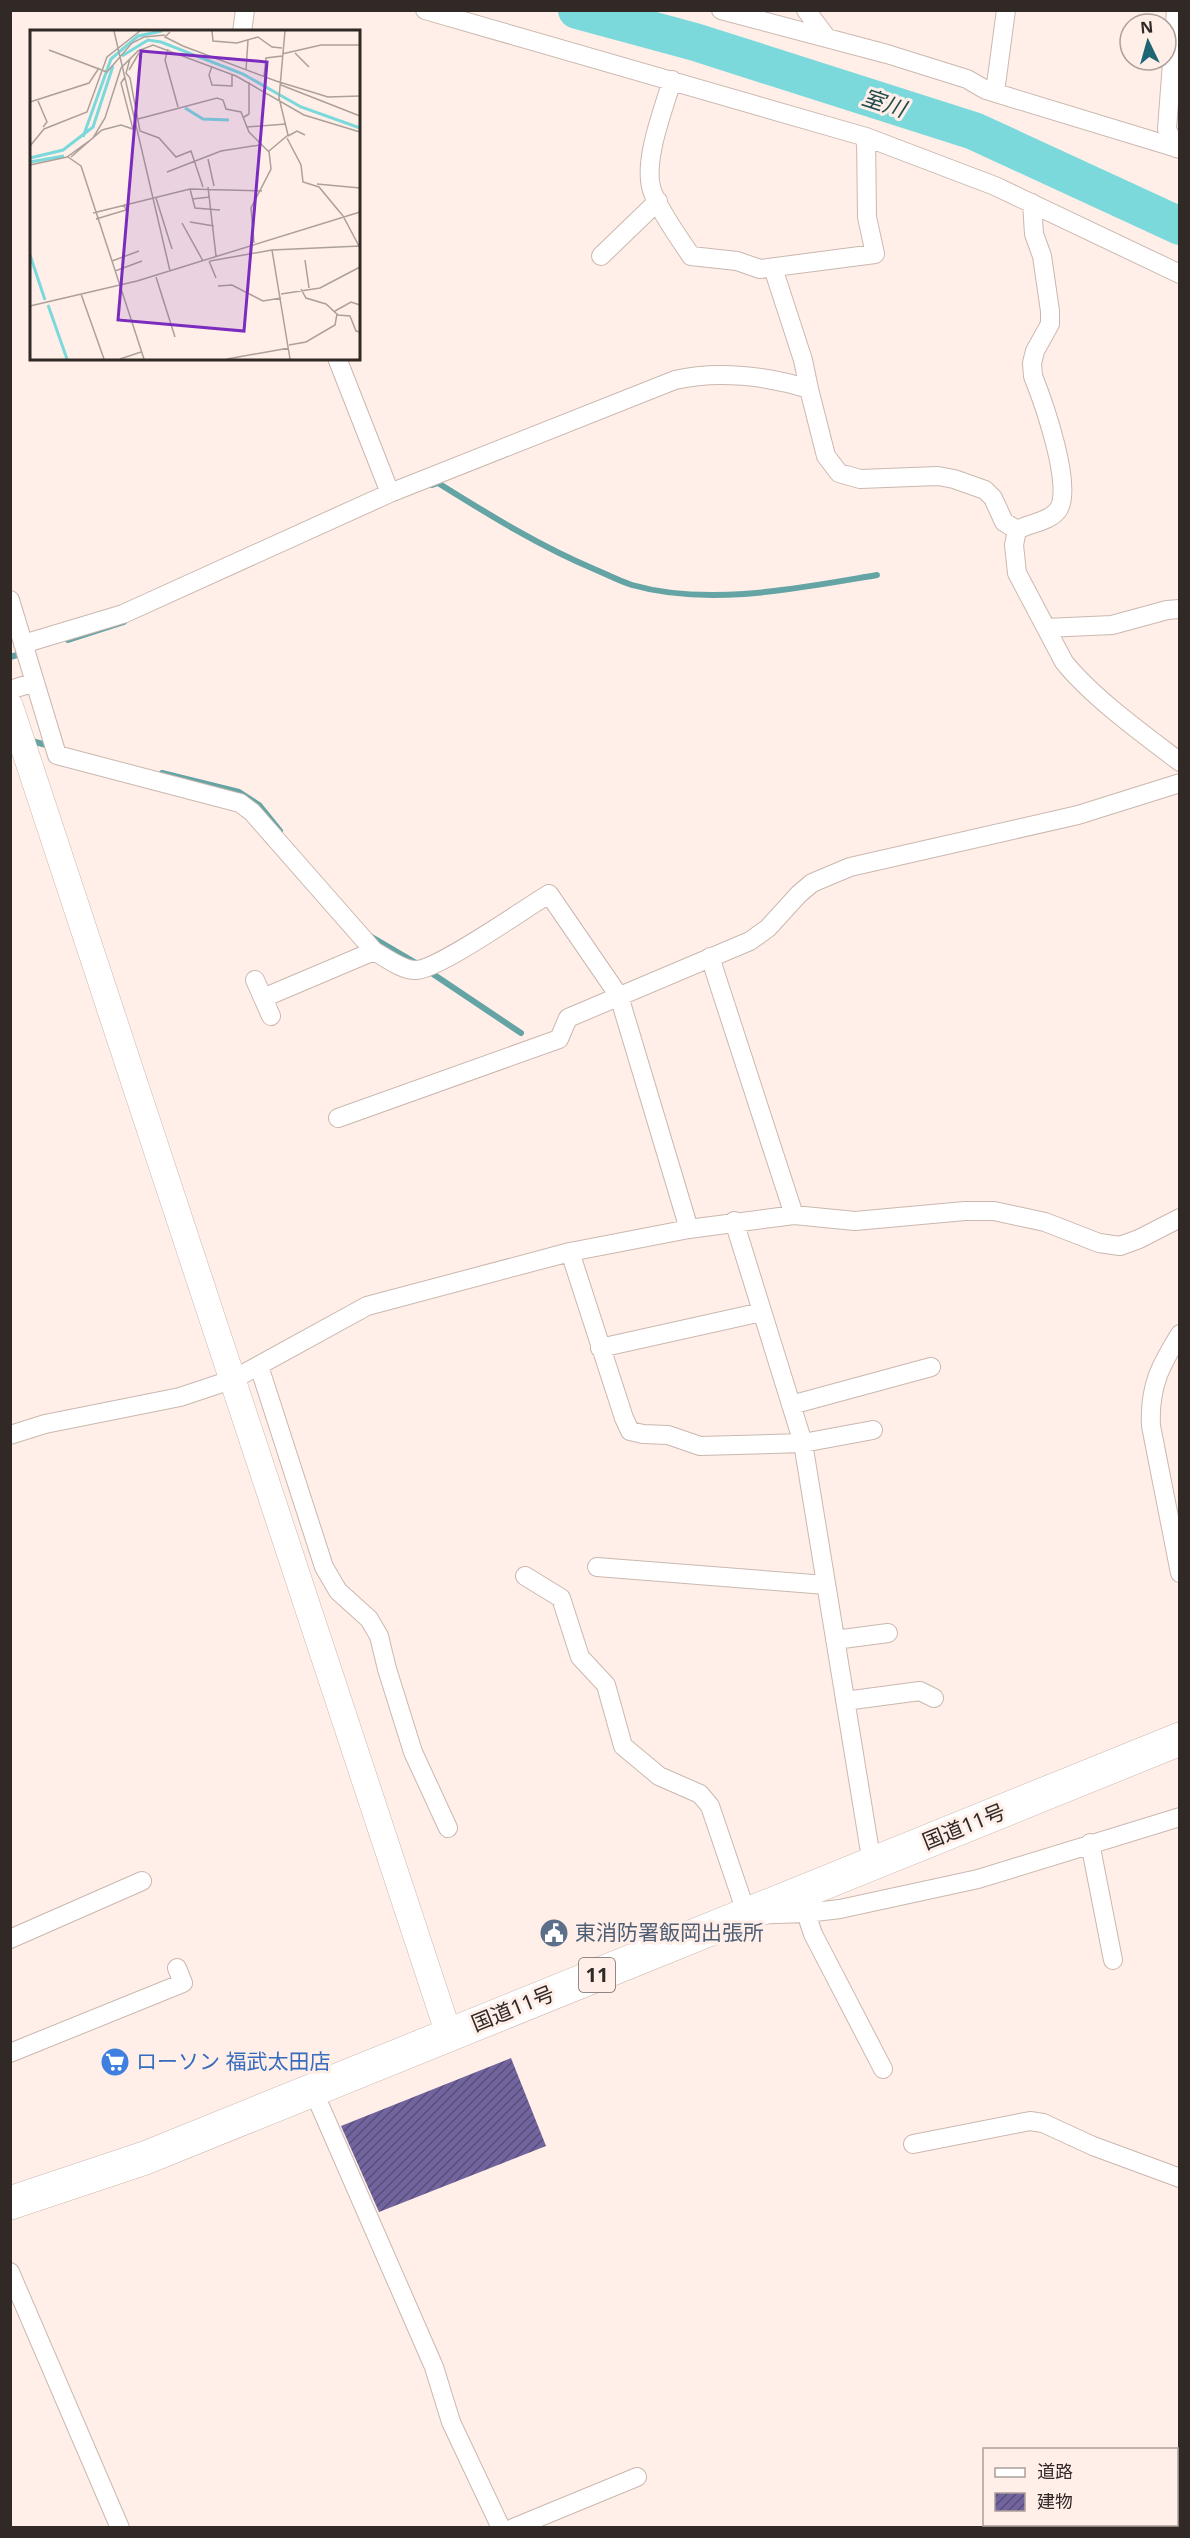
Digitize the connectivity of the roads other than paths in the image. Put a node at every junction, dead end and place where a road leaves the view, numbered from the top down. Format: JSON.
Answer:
{"nodes":[{"id":1,"x":245,"y":10,"type":"edge"},
{"id":2,"x":425,"y":10,"type":"edge"},
{"id":3,"x":721,"y":10,"type":"edge"},
{"id":4,"x":806,"y":10,"type":"edge"},
{"id":5,"x":1006,"y":10,"type":"edge"},
{"id":6,"x":1176,"y":10,"type":"edge"},
{"id":7,"x":745,"y":14,"type":"edge"},
{"id":8,"x":242,"y":30,"type":"edge"},
{"id":9,"x":827,"y":38,"type":"junction"},
{"id":10,"x":672,"y":80,"type":"junction"},
{"id":11,"x":995,"y":92,"type":"junction"},
{"id":12,"x":866,"y":137,"type":"junction"},
{"id":13,"x":1178,"y":148,"type":"edge"},
{"id":14,"x":658,"y":201,"type":"junction"},
{"id":15,"x":1032,"y":203,"type":"junction"},
{"id":16,"x":601,"y":256,"type":"dead end"},
{"id":17,"x":773,"y":268,"type":"junction"},
{"id":18,"x":1179,"y":274,"type":"edge"},
{"id":19,"x":339,"y":360,"type":"edge"},
{"id":20,"x":809,"y":389,"type":"junction"},
{"id":21,"x":390,"y":493,"type":"junction"},
{"id":22,"x":1017,"y":530,"type":"junction"},
{"id":23,"x":10,"y":600,"type":"edge"},
{"id":24,"x":1179,"y":609,"type":"edge"},
{"id":25,"x":1046,"y":628,"type":"junction"},
{"id":26,"x":23,"y":644,"type":"junction"},
{"id":27,"x":35,"y":682,"type":"junction"},
{"id":28,"x":10,"y":690,"type":"edge"},
{"id":29,"x":10,"y":706,"type":"edge"},
{"id":30,"x":1179,"y":762,"type":"edge"},
{"id":31,"x":1179,"y":783,"type":"edge"},
{"id":32,"x":374,"y":951,"type":"junction"},
{"id":33,"x":710,"y":957,"type":"junction"},
{"id":34,"x":255,"y":980,"type":"dead end"},
{"id":35,"x":619,"y":996,"type":"junction"},
{"id":36,"x":262,"y":998,"type":"junction"},
{"id":37,"x":271,"y":1016,"type":"dead end"},
{"id":38,"x":338,"y":1118,"type":"dead end"},
{"id":39,"x":794,"y":1215,"type":"junction"},
{"id":40,"x":1179,"y":1218,"type":"edge"},
{"id":41,"x":734,"y":1221,"type":"junction"},
{"id":42,"x":689,"y":1229,"type":"junction"},
{"id":43,"x":570,"y":1252,"type":"junction"},
{"id":44,"x":762,"y":1312,"type":"junction"},
{"id":45,"x":1179,"y":1334,"type":"edge"},
{"id":46,"x":600,"y":1348,"type":"junction"},
{"id":47,"x":259,"y":1366,"type":"junction"},
{"id":48,"x":930,"y":1367,"type":"dead end"},
{"id":49,"x":234,"y":1379,"type":"junction"},
{"id":50,"x":791,"y":1405,"type":"junction"},
{"id":51,"x":873,"y":1430,"type":"dead end"},
{"id":52,"x":10,"y":1435,"type":"edge"},
{"id":53,"x":803,"y":1443,"type":"junction"},
{"id":54,"x":597,"y":1568,"type":"dead end"},
{"id":55,"x":1179,"y":1573,"type":"edge"},
{"id":56,"x":525,"y":1576,"type":"dead end"},
{"id":57,"x":826,"y":1585,"type":"junction"},
{"id":58,"x":888,"y":1633,"type":"dead end"},
{"id":59,"x":835,"y":1640,"type":"junction"},
{"id":60,"x":934,"y":1698,"type":"dead end"},
{"id":61,"x":845,"y":1701,"type":"junction"},
{"id":62,"x":1179,"y":1739,"type":"edge"},
{"id":63,"x":1179,"y":1817,"type":"edge"},
{"id":64,"x":448,"y":1828,"type":"dead end"},
{"id":65,"x":1090,"y":1843,"type":"junction"},
{"id":66,"x":872,"y":1864,"type":"junction"},
{"id":67,"x":142,"y":1881,"type":"dead end"},
{"id":68,"x":806,"y":1913,"type":"junction"},
{"id":69,"x":747,"y":1915,"type":"junction"},
{"id":70,"x":10,"y":1939,"type":"edge"},
{"id":71,"x":1113,"y":1960,"type":"dead end"},
{"id":72,"x":177,"y":1968,"type":"dead end"},
{"id":73,"x":449,"y":2035,"type":"junction"},
{"id":74,"x":10,"y":2053,"type":"edge"},
{"id":75,"x":883,"y":2069,"type":"dead end"},
{"id":76,"x":313,"y":2090,"type":"junction"},
{"id":77,"x":913,"y":2144,"type":"dead end"},
{"id":78,"x":1179,"y":2178,"type":"edge"},
{"id":79,"x":10,"y":2204,"type":"edge"},
{"id":80,"x":10,"y":2272,"type":"edge"},
{"id":81,"x":638,"y":2477,"type":"dead end"},
{"id":82,"x":120,"y":2528,"type":"edge"},
{"id":83,"x":501,"y":2528,"type":"edge"},
{"id":84,"x":513,"y":2528,"type":"edge"}],
"edges":[{"from":1,"to":8,"type":"street"},
{"from":2,"to":10,"type":"street"},
{"from":3,"to":7,"type":"street"},
{"from":4,"to":9,"type":"street"},
{"from":5,"to":11,"type":"street"},
{"from":6,"to":13,"type":"street"},
{"from":7,"to":9,"type":"street"},
{"from":9,"to":11,"type":"street"},
{"from":10,"to":12,"type":"street"},
{"from":10,"to":14,"type":"street"},
{"from":11,"to":13,"type":"street"},
{"from":12,"to":15,"type":"street"},
{"from":12,"to":17,"type":"street"},
{"from":14,"to":16,"type":"street"},
{"from":14,"to":17,"type":"street"},
{"from":15,"to":18,"type":"street"},
{"from":15,"to":22,"type":"street"},
{"from":17,"to":20,"type":"street"},
{"from":19,"to":21,"type":"street"},
{"from":20,"to":21,"type":"street"},
{"from":20,"to":22,"type":"street"},
{"from":21,"to":26,"type":"street"},
{"from":22,"to":25,"type":"street"},
{"from":23,"to":26,"type":"street"},
{"from":24,"to":25,"type":"street"},
{"from":25,"to":30,"type":"street"},
{"from":26,"to":27,"type":"street"},
{"from":27,"to":28,"type":"street"},
{"from":27,"to":32,"type":"street"},
{"from":29,"to":49,"type":"street"},
{"from":31,"to":33,"type":"street"},
{"from":32,"to":35,"type":"street"},
{"from":32,"to":36,"type":"street"},
{"from":33,"to":35,"type":"street"},
{"from":33,"to":39,"type":"street"},
{"from":34,"to":36,"type":"street"},
{"from":35,"to":38,"type":"street"},
{"from":35,"to":42,"type":"street"},
{"from":36,"to":37,"type":"street"},
{"from":39,"to":40,"type":"street"},
{"from":39,"to":41,"type":"street"},
{"from":41,"to":42,"type":"street"},
{"from":41,"to":44,"type":"street"},
{"from":42,"to":43,"type":"street"},
{"from":43,"to":46,"type":"street"},
{"from":43,"to":47,"type":"street"},
{"from":44,"to":46,"type":"street"},
{"from":44,"to":50,"type":"street"},
{"from":45,"to":55,"type":"street"},
{"from":46,"to":53,"type":"street"},
{"from":47,"to":49,"type":"street"},
{"from":47,"to":64,"type":"street"},
{"from":48,"to":50,"type":"street"},
{"from":49,"to":52,"type":"street"},
{"from":49,"to":73,"type":"street"},
{"from":50,"to":53,"type":"street"},
{"from":51,"to":53,"type":"street"},
{"from":53,"to":57,"type":"street"},
{"from":54,"to":57,"type":"street"},
{"from":56,"to":69,"type":"street"},
{"from":57,"to":59,"type":"street"},
{"from":58,"to":59,"type":"street"},
{"from":59,"to":61,"type":"street"},
{"from":60,"to":61,"type":"street"},
{"from":61,"to":66,"type":"street"},
{"from":62,"to":66,"type":"highway","name":"国道11号","number":"11"},
{"from":63,"to":65,"type":"street"},
{"from":65,"to":68,"type":"street"},
{"from":65,"to":71,"type":"street"},
{"from":66,"to":69,"type":"highway","name":"国道11号","number":"11"},
{"from":67,"to":70,"type":"street"},
{"from":68,"to":69,"type":"street"},
{"from":68,"to":75,"type":"street"},
{"from":69,"to":73,"type":"highway","name":"国道11号","number":"11"},
{"from":72,"to":74,"type":"street"},
{"from":73,"to":76,"type":"highway","name":"国道11号","number":"11"},
{"from":76,"to":79,"type":"highway","name":"国道11号","number":"11"},
{"from":76,"to":83,"type":"street"},
{"from":77,"to":78,"type":"street"},
{"from":80,"to":82,"type":"street"},
{"from":81,"to":84,"type":"street"}]}
